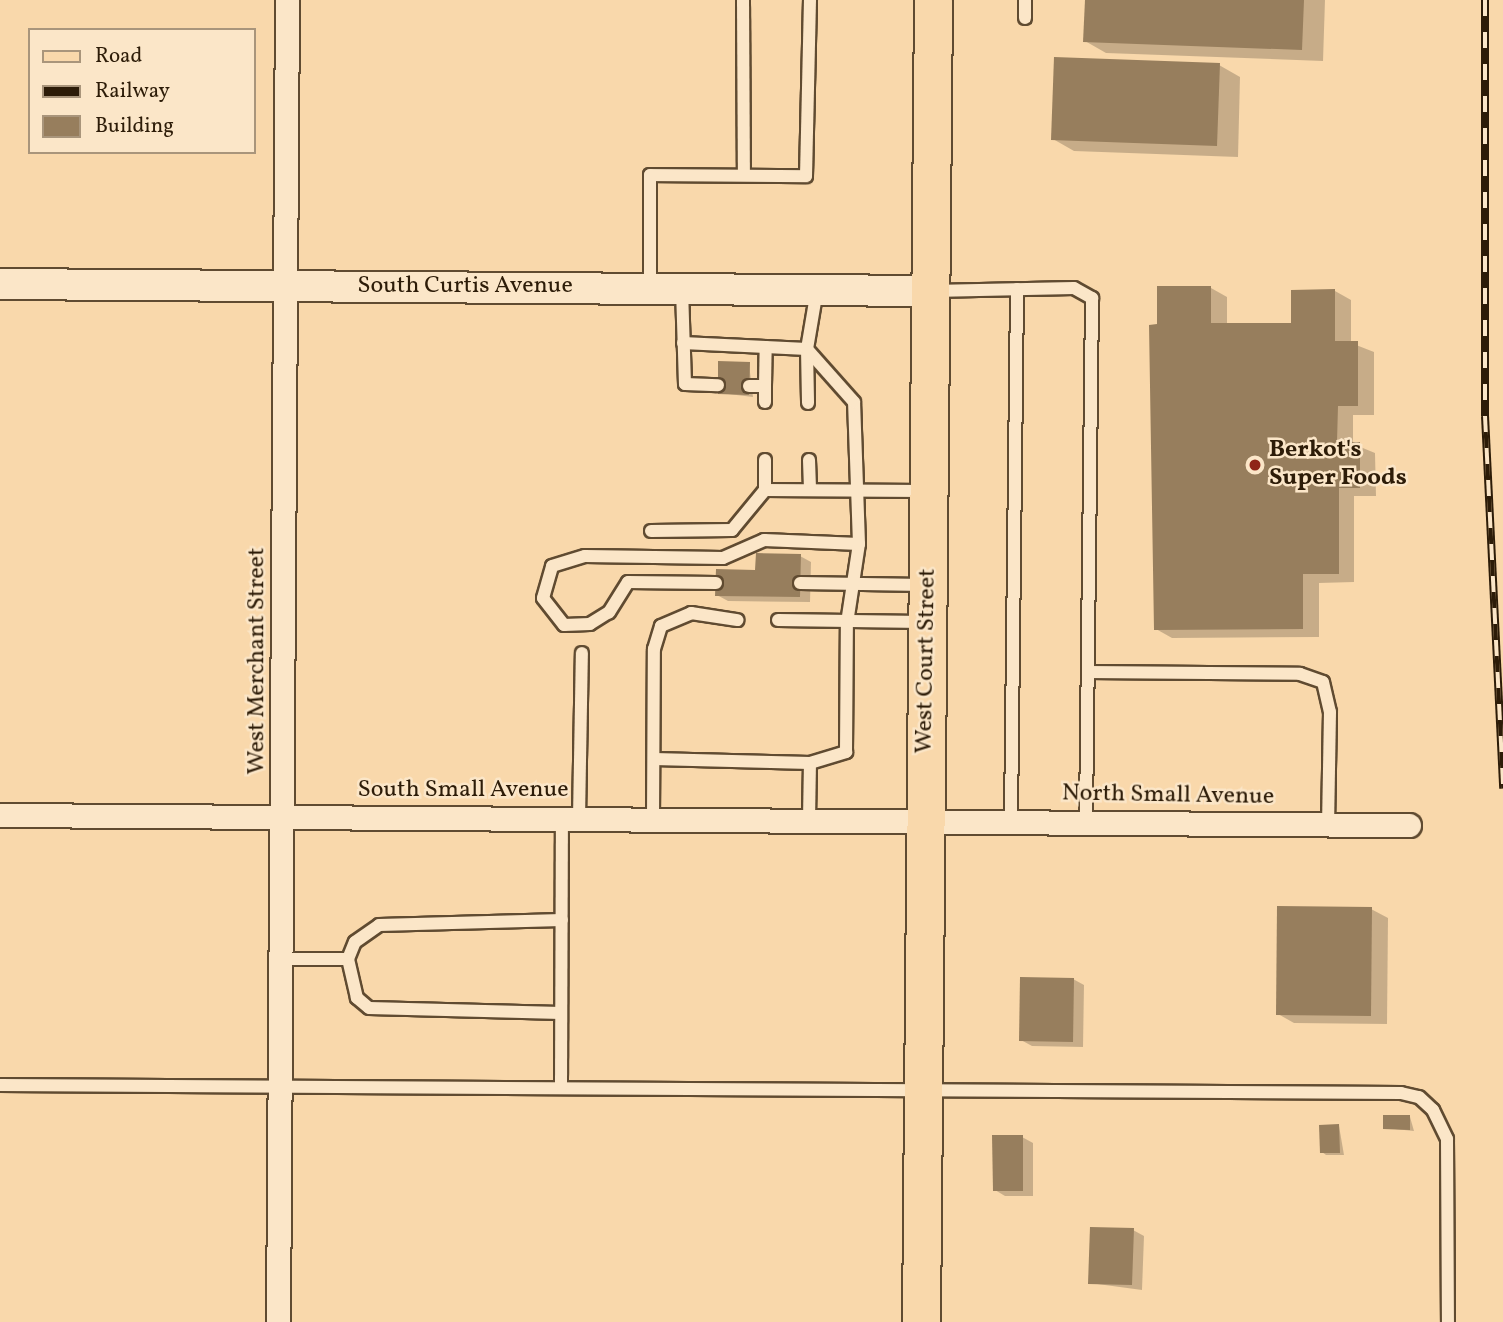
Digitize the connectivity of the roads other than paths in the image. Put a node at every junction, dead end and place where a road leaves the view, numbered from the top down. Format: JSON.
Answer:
{"nodes":[{"id":1,"x":287,"y":0,"type":"edge"},
{"id":2,"x":743,"y":0,"type":"edge"},
{"id":3,"x":810,"y":0,"type":"edge"},
{"id":4,"x":933,"y":0,"type":"edge"},
{"id":5,"x":1026,"y":0,"type":"edge"},
{"id":6,"x":1025,"y":18,"type":"dead end"},
{"id":7,"x":744,"y":175,"type":"junction"},
{"id":8,"x":0,"y":284,"type":"edge"},
{"id":9,"x":284,"y":286,"type":"junction"},
{"id":10,"x":650,"y":289,"type":"junction"},
{"id":11,"x":682,"y":289,"type":"junction"},
{"id":12,"x":1017,"y":289,"type":"junction"},
{"id":13,"x":817,"y":290,"type":"junction"},
{"id":14,"x":930,"y":290,"type":"junction"},
{"id":15,"x":683,"y":343,"type":"junction"},
{"id":16,"x":766,"y":347,"type":"junction"},
{"id":17,"x":807,"y":349,"type":"junction"},
{"id":18,"x":718,"y":385,"type":"dead end"},
{"id":19,"x":749,"y":386,"type":"dead end"},
{"id":20,"x":765,"y":386,"type":"junction"},
{"id":21,"x":765,"y":402,"type":"dead end"},
{"id":22,"x":808,"y":403,"type":"dead end"},
{"id":23,"x":765,"y":460,"type":"dead end"},
{"id":24,"x":809,"y":460,"type":"dead end"},
{"id":25,"x":765,"y":490,"type":"junction"},
{"id":26,"x":810,"y":490,"type":"junction"},
{"id":27,"x":858,"y":491,"type":"junction"},
{"id":28,"x":928,"y":491,"type":"junction"},
{"id":29,"x":651,"y":531,"type":"dead end"},
{"id":30,"x":859,"y":544,"type":"junction"},
{"id":31,"x":716,"y":583,"type":"dead end"},
{"id":32,"x":800,"y":583,"type":"dead end"},
{"id":33,"x":858,"y":584,"type":"junction"},
{"id":34,"x":928,"y":585,"type":"junction"},
{"id":35,"x":737,"y":620,"type":"dead end"},
{"id":36,"x":778,"y":620,"type":"dead end"},
{"id":37,"x":927,"y":622,"type":"junction"},
{"id":38,"x":847,"y":623,"type":"junction"},
{"id":39,"x":582,"y":653,"type":"dead end"},
{"id":40,"x":1088,"y":672,"type":"junction"},
{"id":41,"x":654,"y":760,"type":"junction"},
{"id":42,"x":810,"y":763,"type":"junction"},
{"id":43,"x":0,"y":814,"type":"edge"},
{"id":44,"x":284,"y":816,"type":"junction"},
{"id":45,"x":570,"y":817,"type":"junction"},
{"id":46,"x":653,"y":818,"type":"junction"},
{"id":47,"x":809,"y":819,"type":"junction"},
{"id":48,"x":925,"y":820,"type":"junction"},
{"id":49,"x":1011,"y":820,"type":"junction"},
{"id":50,"x":1086,"y":821,"type":"junction"},
{"id":51,"x":1328,"y":824,"type":"junction"},
{"id":52,"x":1409,"y":825,"type":"dead end"},
{"id":53,"x":562,"y":920,"type":"junction"},
{"id":54,"x":282,"y":960,"type":"junction"},
{"id":55,"x":348,"y":960,"type":"junction"},
{"id":56,"x":561,"y":1013,"type":"junction"},
{"id":57,"x":0,"y":1085,"type":"edge"},
{"id":58,"x":281,"y":1086,"type":"junction"},
{"id":59,"x":561,"y":1086,"type":"junction"},
{"id":60,"x":923,"y":1087,"type":"junction"},
{"id":61,"x":278,"y":1322,"type":"edge"},
{"id":62,"x":921,"y":1322,"type":"edge"},
{"id":63,"x":1448,"y":1322,"type":"edge"}],
"edges":[{"from":1,"to":9,"type":"street","name":"West Merchant Street"},
{"from":2,"to":7,"type":"lane"},
{"from":3,"to":7,"type":"lane"},
{"from":4,"to":14,"type":"main road","name":"West Court Street"},
{"from":5,"to":6,"type":"lane"},
{"from":7,"to":10,"type":"lane"},
{"from":8,"to":9,"type":"street","name":"South Curtis Avenue"},
{"from":9,"to":10,"type":"street","name":"South Curtis Avenue"},
{"from":9,"to":44,"type":"street","name":"West Merchant Street"},
{"from":10,"to":11,"type":"street","name":"South Curtis Avenue"},
{"from":11,"to":13,"type":"street","name":"South Curtis Avenue"},
{"from":11,"to":15,"type":"lane"},
{"from":12,"to":14,"type":"lane"},
{"from":12,"to":40,"type":"lane"},
{"from":12,"to":49,"type":"lane"},
{"from":13,"to":14,"type":"street","name":"South Curtis Avenue"},
{"from":13,"to":17,"type":"lane"},
{"from":14,"to":28,"type":"main road","name":"West Court Street"},
{"from":15,"to":16,"type":"lane"},
{"from":15,"to":18,"type":"lane"},
{"from":16,"to":17,"type":"lane"},
{"from":16,"to":20,"type":"lane"},
{"from":17,"to":22,"type":"lane"},
{"from":17,"to":27,"type":"lane"},
{"from":19,"to":20,"type":"lane"},
{"from":20,"to":21,"type":"lane"},
{"from":23,"to":25,"type":"lane"},
{"from":24,"to":26,"type":"lane"},
{"from":25,"to":26,"type":"lane"},
{"from":25,"to":29,"type":"lane"},
{"from":26,"to":27,"type":"lane"},
{"from":27,"to":28,"type":"lane"},
{"from":27,"to":30,"type":"lane"},
{"from":28,"to":34,"type":"main road","name":"West Court Street"},
{"from":30,"to":31,"type":"lane"},
{"from":30,"to":33,"type":"lane"},
{"from":32,"to":33,"type":"lane"},
{"from":33,"to":34,"type":"lane"},
{"from":33,"to":38,"type":"lane"},
{"from":34,"to":37,"type":"main road","name":"West Court Street"},
{"from":35,"to":41,"type":"lane"},
{"from":36,"to":38,"type":"lane"},
{"from":37,"to":38,"type":"lane"},
{"from":37,"to":48,"type":"main road","name":"West Court Street"},
{"from":38,"to":42,"type":"lane"},
{"from":39,"to":45,"type":"lane"},
{"from":40,"to":50,"type":"lane"},
{"from":40,"to":51,"type":"lane"},
{"from":41,"to":42,"type":"lane"},
{"from":41,"to":46,"type":"lane"},
{"from":42,"to":47,"type":"lane"},
{"from":43,"to":44,"type":"street","name":"South Small Avenue"},
{"from":44,"to":45,"type":"street","name":"South Small Avenue"},
{"from":44,"to":54,"type":"street","name":"West Merchant Street"},
{"from":45,"to":46,"type":"street","name":"South Small Avenue"},
{"from":45,"to":53,"type":"lane"},
{"from":46,"to":47,"type":"street","name":"South Small Avenue"},
{"from":47,"to":48,"type":"street","name":"South Small Avenue"},
{"from":48,"to":49,"type":"street","name":"North Small Avenue"},
{"from":48,"to":60,"type":"main road","name":"West Court Street"},
{"from":49,"to":50,"type":"street","name":"North Small Avenue"},
{"from":50,"to":51,"type":"street","name":"North Small Avenue"},
{"from":51,"to":52,"type":"street","name":"North Small Avenue"},
{"from":53,"to":55,"type":"lane"},
{"from":53,"to":56,"type":"lane"},
{"from":54,"to":55,"type":"lane"},
{"from":54,"to":58,"type":"street","name":"West Merchant Street"},
{"from":55,"to":56,"type":"lane"},
{"from":56,"to":59,"type":"lane"},
{"from":57,"to":58,"type":"lane"},
{"from":58,"to":59,"type":"lane"},
{"from":58,"to":61,"type":"street","name":"West Merchant Street"},
{"from":59,"to":60,"type":"lane"},
{"from":60,"to":62,"type":"main road","name":"West Court Street"},
{"from":60,"to":63,"type":"lane"}]}
